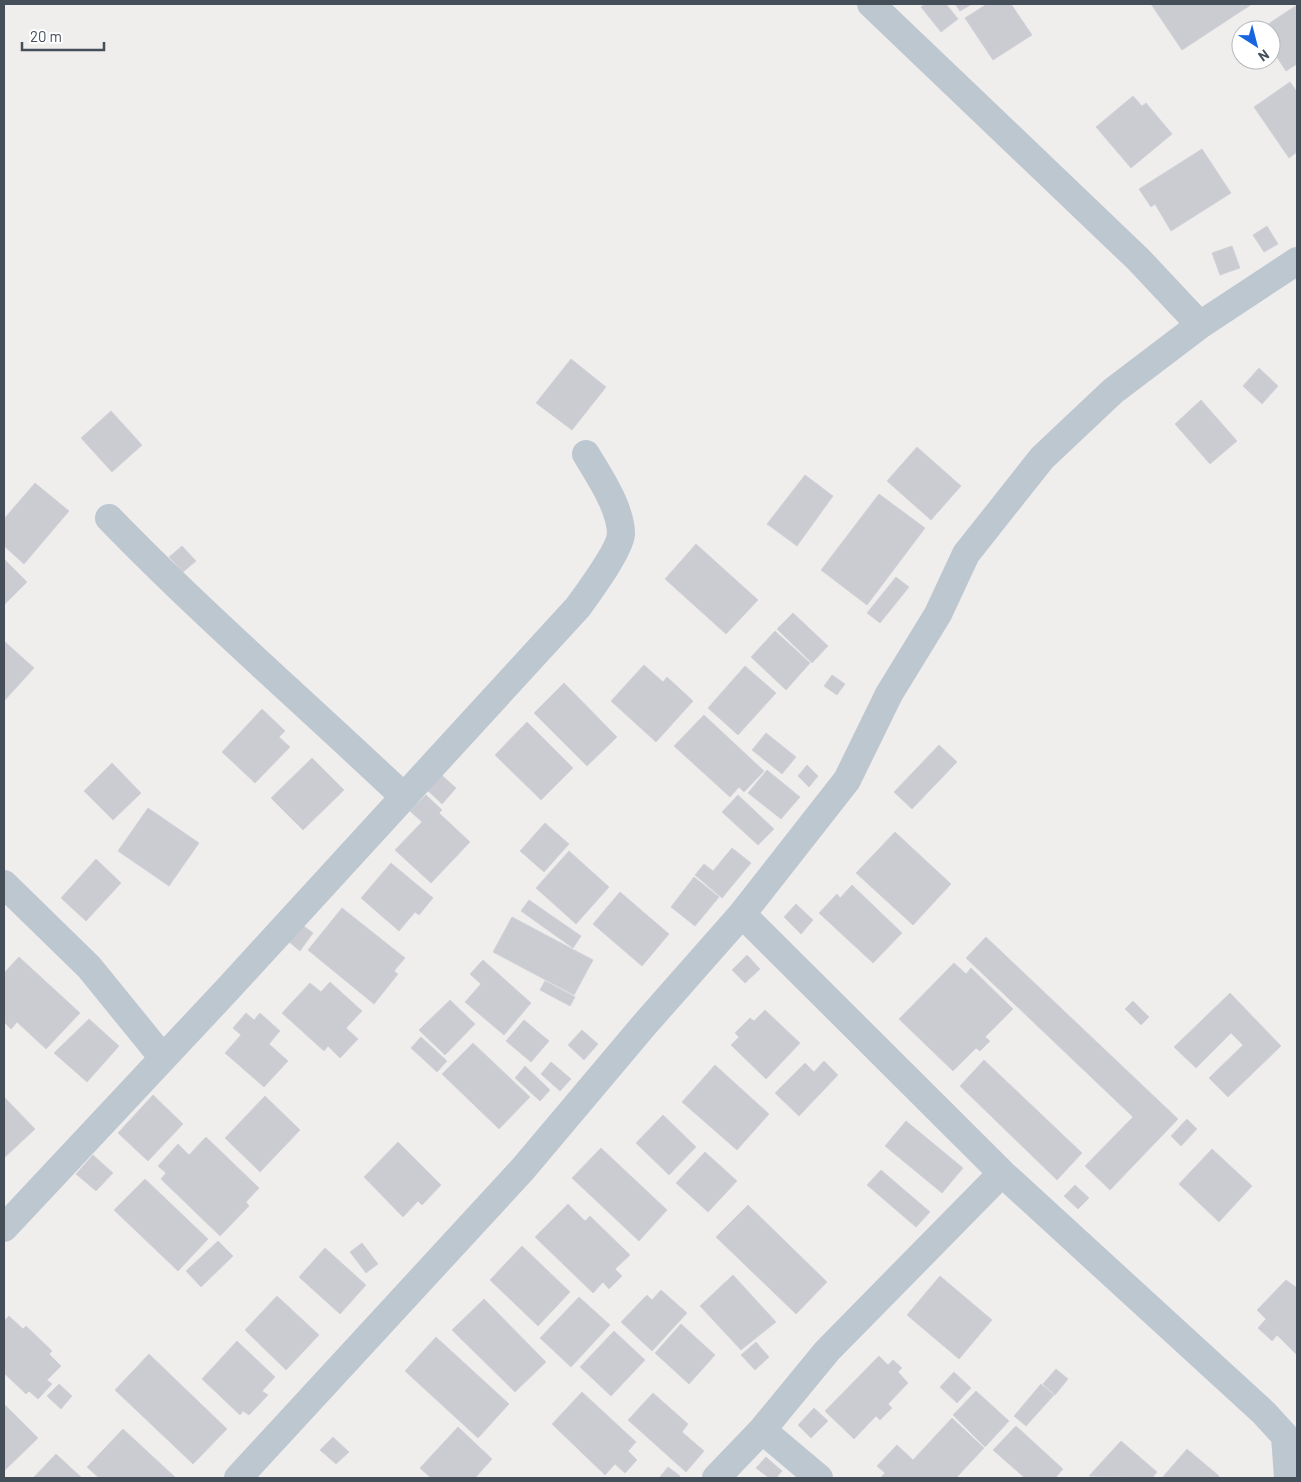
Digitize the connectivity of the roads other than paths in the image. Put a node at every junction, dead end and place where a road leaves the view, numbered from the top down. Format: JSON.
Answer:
{"nodes":[{"id":1,"x":871,"y":4,"type":"edge"},
{"id":2,"x":1297,"y":261,"type":"edge"},
{"id":3,"x":1200,"y":325,"type":"junction"},
{"id":4,"x":586,"y":454,"type":"dead end"},
{"id":5,"x":109,"y":518,"type":"dead end"},
{"id":6,"x":403,"y":796,"type":"junction"},
{"id":7,"x":4,"y":884,"type":"edge"},
{"id":8,"x":742,"y":914,"type":"junction"},
{"id":9,"x":163,"y":1058,"type":"junction"},
{"id":10,"x":1002,"y":1173,"type":"junction"},
{"id":11,"x":4,"y":1228,"type":"edge"},
{"id":12,"x":762,"y":1430,"type":"junction"},
{"id":13,"x":238,"y":1478,"type":"edge"},
{"id":14,"x":716,"y":1478,"type":"edge"},
{"id":15,"x":820,"y":1478,"type":"edge"},
{"id":16,"x":1288,"y":1478,"type":"edge"}],
"edges":[{"from":1,"to":3,"type":"street"},
{"from":2,"to":3,"type":"street"},
{"from":3,"to":8,"type":"street"},
{"from":4,"to":6,"type":"street"},
{"from":5,"to":6,"type":"street"},
{"from":6,"to":9,"type":"street"},
{"from":7,"to":9,"type":"street"},
{"from":8,"to":10,"type":"street"},
{"from":8,"to":13,"type":"street"},
{"from":9,"to":11,"type":"street"},
{"from":10,"to":12,"type":"street"},
{"from":10,"to":16,"type":"street"},
{"from":12,"to":14,"type":"street"},
{"from":12,"to":15,"type":"street"}]}
